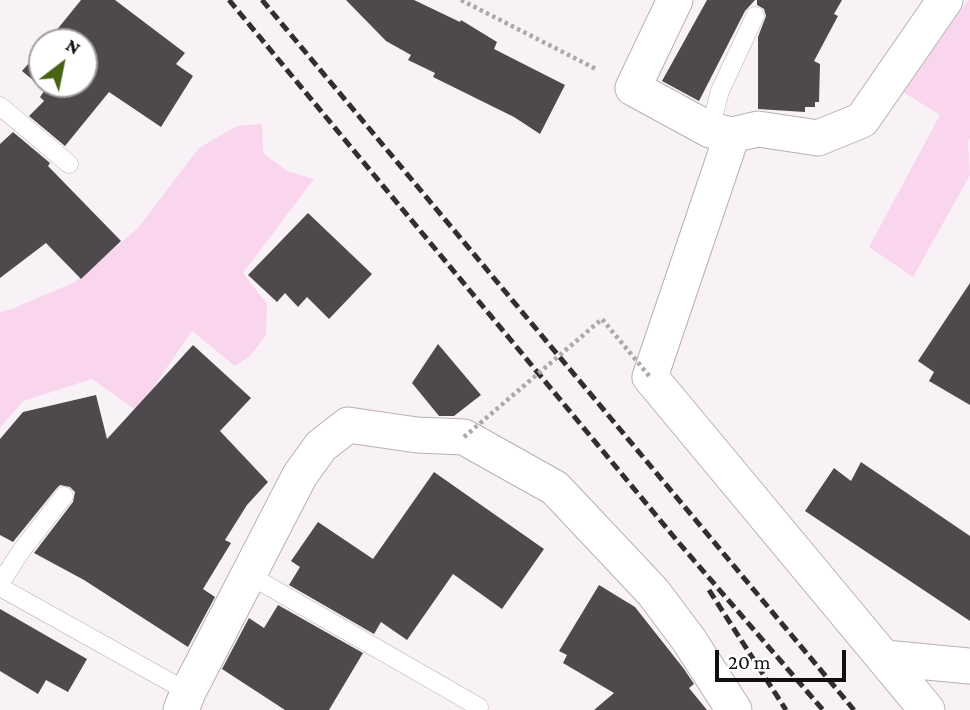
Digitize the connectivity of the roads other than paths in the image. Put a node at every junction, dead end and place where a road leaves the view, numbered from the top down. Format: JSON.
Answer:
{"nodes":[{"id":1,"x":674,"y":0,"type":"edge"},
{"id":2,"x":945,"y":0,"type":"edge"},
{"id":3,"x":755,"y":16,"type":"dead end"},
{"id":4,"x":0,"y":106,"type":"edge"},
{"id":5,"x":721,"y":133,"type":"junction"},
{"id":6,"x":69,"y":164,"type":"dead end"},
{"id":7,"x":64,"y":496,"type":"dead end"},
{"id":8,"x":249,"y":575,"type":"junction"},
{"id":9,"x":0,"y":586,"type":"edge"},
{"id":10,"x":885,"y":658,"type":"junction"},
{"id":11,"x":970,"y":666,"type":"edge"},
{"id":12,"x":184,"y":701,"type":"edge"},
{"id":13,"x":479,"y":707,"type":"dead end"},
{"id":14,"x":734,"y":710,"type":"edge"},
{"id":15,"x":927,"y":710,"type":"edge"}],
"edges":[{"from":1,"to":5,"type":"street"},
{"from":2,"to":5,"type":"street"},
{"from":3,"to":5,"type":"lane"},
{"from":4,"to":6,"type":"lane"},
{"from":5,"to":10,"type":"street"},
{"from":7,"to":9,"type":"lane"},
{"from":8,"to":12,"type":"street"},
{"from":8,"to":13,"type":"lane"},
{"from":8,"to":14,"type":"street"},
{"from":9,"to":12,"type":"lane"},
{"from":10,"to":11,"type":"street"},
{"from":10,"to":15,"type":"street"}]}
